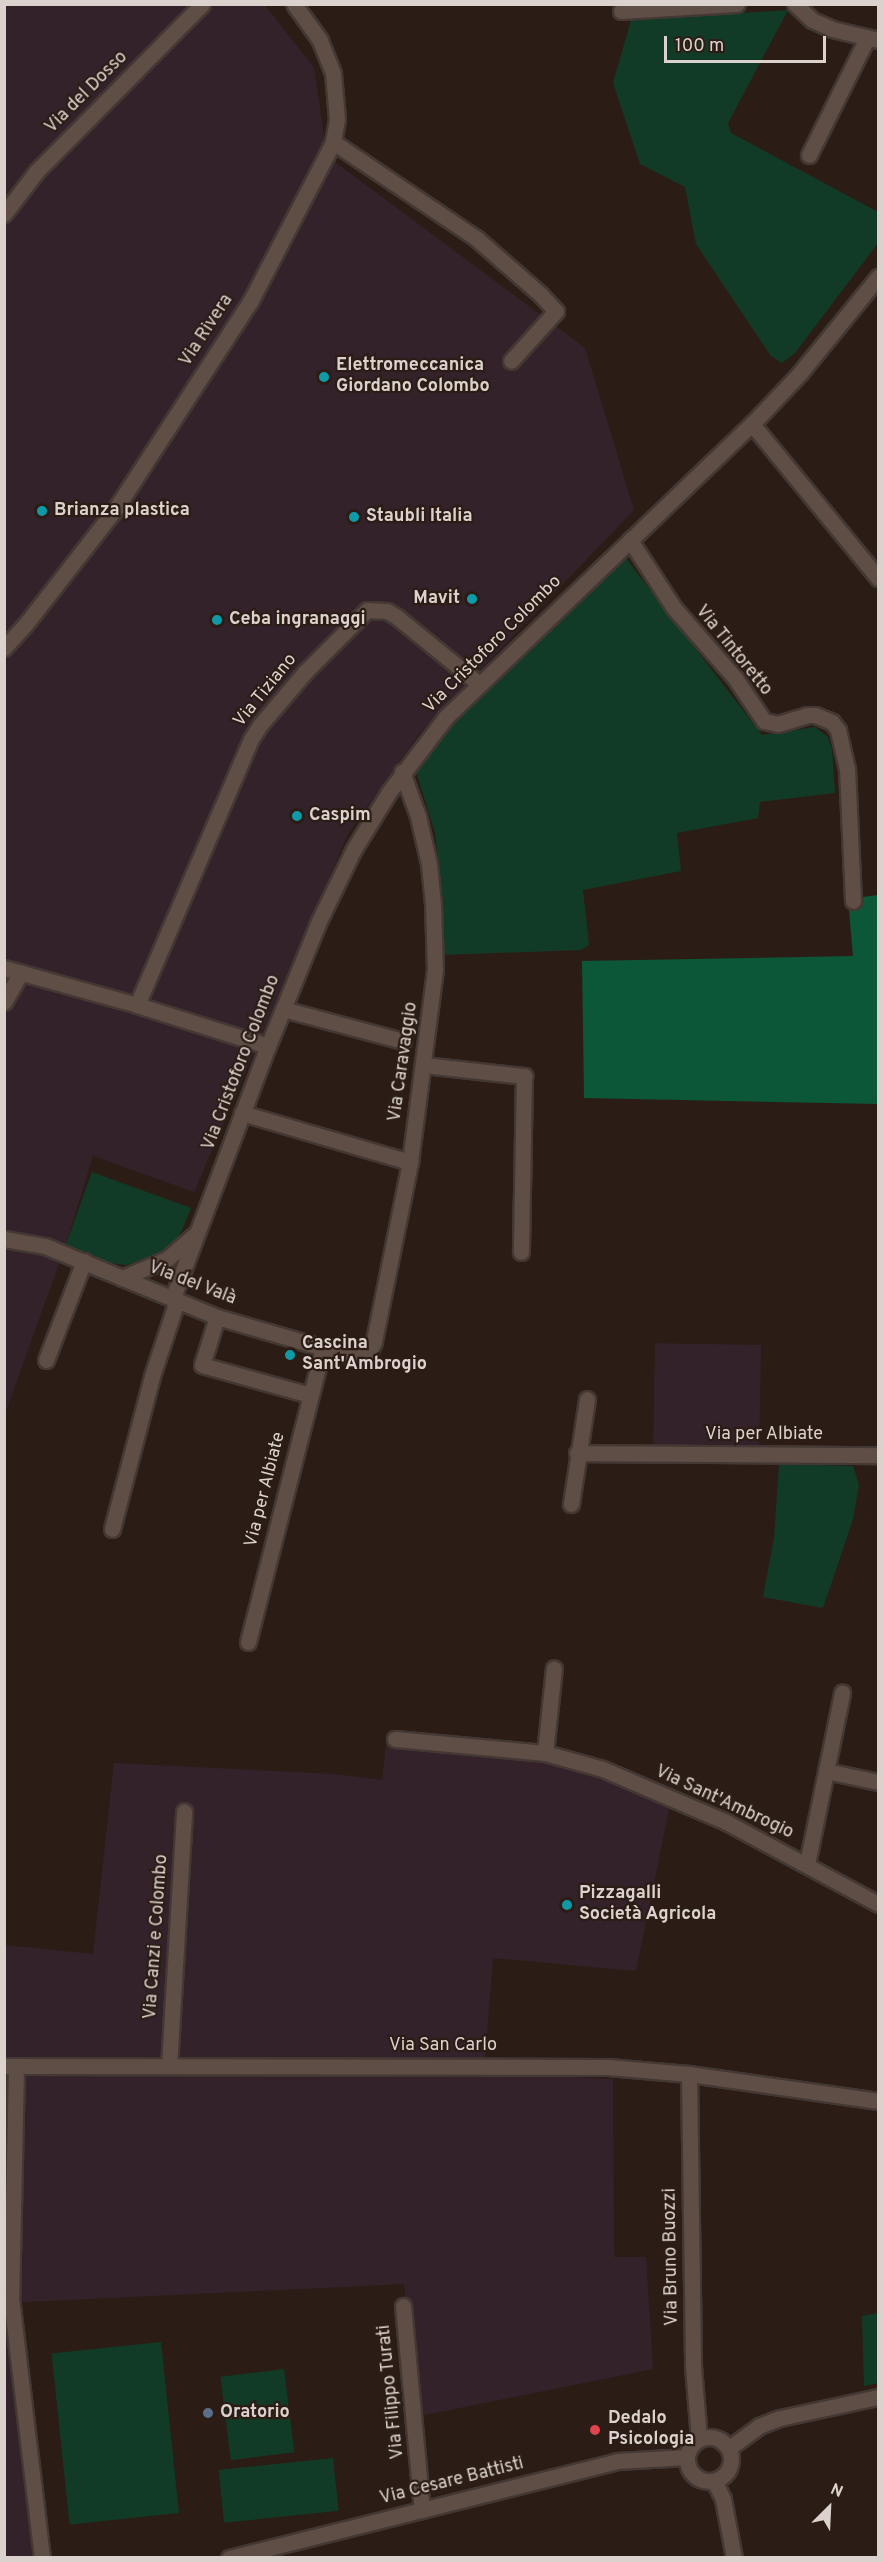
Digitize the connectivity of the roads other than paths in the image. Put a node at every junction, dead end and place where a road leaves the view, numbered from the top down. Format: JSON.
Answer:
{"nodes":[{"id":1,"x":202,"y":4,"type":"edge"},
{"id":2,"x":294,"y":4,"type":"edge"},
{"id":3,"x":736,"y":4,"type":"edge"},
{"id":4,"x":795,"y":4,"type":"edge"},
{"id":5,"x":621,"y":11,"type":"dead end"},
{"id":6,"x":873,"y":39,"type":"edge"},
{"id":7,"x":333,"y":142,"type":"junction"},
{"id":8,"x":809,"y":155,"type":"dead end"},
{"id":9,"x":4,"y":214,"type":"edge"},
{"id":10,"x":879,"y":277,"type":"edge"},
{"id":11,"x":511,"y":361,"type":"dead end"},
{"id":12,"x":752,"y":424,"type":"junction"},
{"id":13,"x":630,"y":540,"type":"junction"},
{"id":14,"x":879,"y":578,"type":"edge"},
{"id":15,"x":4,"y":648,"type":"edge"},
{"id":16,"x":478,"y":683,"type":"junction"},
{"id":17,"x":402,"y":772,"type":"junction"},
{"id":18,"x":853,"y":901,"type":"dead end"},
{"id":19,"x":4,"y":968,"type":"edge"},
{"id":20,"x":21,"y":972,"type":"junction"},
{"id":21,"x":4,"y":1002,"type":"edge"},
{"id":22,"x":137,"y":1005,"type":"junction"},
{"id":23,"x":283,"y":1009,"type":"junction"},
{"id":24,"x":403,"y":1041,"type":"dead end"},
{"id":25,"x":268,"y":1046,"type":"junction"},
{"id":26,"x":424,"y":1065,"type":"junction"},
{"id":27,"x":242,"y":1113,"type":"junction"},
{"id":28,"x":410,"y":1162,"type":"junction"},
{"id":29,"x":197,"y":1233,"type":"junction"},
{"id":30,"x":4,"y":1239,"type":"edge"},
{"id":31,"x":521,"y":1252,"type":"dead end"},
{"id":32,"x":84,"y":1261,"type":"junction"},
{"id":33,"x":122,"y":1278,"type":"junction"},
{"id":34,"x":173,"y":1297,"type":"junction"},
{"id":35,"x":217,"y":1317,"type":"junction"},
{"id":36,"x":323,"y":1348,"type":"junction"},
{"id":37,"x":367,"y":1354,"type":"joint"},
{"id":38,"x":46,"y":1360,"type":"dead end"},
{"id":39,"x":310,"y":1395,"type":"junction"},
{"id":40,"x":587,"y":1399,"type":"dead end"},
{"id":41,"x":577,"y":1453,"type":"junction"},
{"id":42,"x":879,"y":1455,"type":"edge"},
{"id":43,"x":571,"y":1504,"type":"dead end"},
{"id":44,"x":112,"y":1529,"type":"dead end"},
{"id":45,"x":248,"y":1642,"type":"dead end"},
{"id":46,"x":554,"y":1668,"type":"dead end"},
{"id":47,"x":842,"y":1693,"type":"dead end"},
{"id":48,"x":395,"y":1739,"type":"dead end"},
{"id":49,"x":545,"y":1752,"type":"junction"},
{"id":50,"x":826,"y":1771,"type":"junction"},
{"id":51,"x":879,"y":1782,"type":"edge"},
{"id":52,"x":184,"y":1811,"type":"dead end"},
{"id":53,"x":807,"y":1864,"type":"junction"},
{"id":54,"x":879,"y":1904,"type":"edge"},
{"id":55,"x":169,"y":2066,"type":"junction"},
{"id":56,"x":10,"y":2067,"type":"edge"},
{"id":57,"x":689,"y":2074,"type":"junction"},
{"id":58,"x":879,"y":2100,"type":"edge"},
{"id":59,"x":403,"y":2307,"type":"dead end"},
{"id":60,"x":879,"y":2397,"type":"edge"},
{"id":61,"x":699,"y":2439,"type":"junction"},
{"id":62,"x":729,"y":2448,"type":"junction"},
{"id":63,"x":687,"y":2457,"type":"junction"},
{"id":64,"x":714,"y":2481,"type":"junction"},
{"id":65,"x":422,"y":2510,"type":"junction"},
{"id":66,"x":42,"y":2558,"type":"edge"},
{"id":67,"x":229,"y":2558,"type":"edge"},
{"id":68,"x":734,"y":2558,"type":"edge"}],
"edges":[{"from":1,"to":9,"type":"street","name":"Via del Dosso"},
{"from":2,"to":7,"type":"street","name":"Via Rivera"},
{"from":3,"to":5,"type":"street"},
{"from":4,"to":6,"type":"street"},
{"from":6,"to":8,"type":"street"},
{"from":7,"to":11,"type":"street"},
{"from":7,"to":15,"type":"street","name":"Via Rivera"},
{"from":10,"to":12,"type":"street","name":"Via Cristoforo Colombo"},
{"from":12,"to":13,"type":"street","name":"Via Cristoforo Colombo"},
{"from":12,"to":14,"type":"street"},
{"from":13,"to":16,"type":"street","name":"Via Cristoforo Colombo"},
{"from":13,"to":18,"type":"street","name":"Via Tintoretto"},
{"from":16,"to":17,"type":"street","name":"Via Cristoforo Colombo"},
{"from":16,"to":22,"type":"street","name":"Via Tiziano"},
{"from":17,"to":23,"type":"street","name":"Via Cristoforo Colombo"},
{"from":17,"to":26,"type":"street","name":"Via Caravaggio"},
{"from":19,"to":20,"type":"street"},
{"from":20,"to":21,"type":"street"},
{"from":20,"to":22,"type":"street"},
{"from":22,"to":25,"type":"street"},
{"from":23,"to":24,"type":"street"},
{"from":23,"to":25,"type":"street","name":"Via Cristoforo Colombo"},
{"from":25,"to":27,"type":"street","name":"Via Cristoforo Colombo"},
{"from":26,"to":28,"type":"street","name":"Via Caravaggio"},
{"from":26,"to":31,"type":"street"},
{"from":27,"to":28,"type":"street"},
{"from":27,"to":29,"type":"street","name":"Via Cristoforo Colombo"},
{"from":28,"to":37,"type":"street","name":"Via Caravaggio"},
{"from":29,"to":33,"type":"street","name":"Via Cristoforo Colombo"},
{"from":29,"to":34,"type":"street"},
{"from":30,"to":32,"type":"street","name":"Via del Valà"},
{"from":32,"to":33,"type":"street","name":"Via del Valà"},
{"from":32,"to":38,"type":"street"},
{"from":33,"to":34,"type":"street","name":"Via del Valà"},
{"from":34,"to":35,"type":"street","name":"Via del Valà"},
{"from":34,"to":44,"type":"street"},
{"from":35,"to":36,"type":"street","name":"Via del Valà"},
{"from":35,"to":39,"type":"street"},
{"from":36,"to":37,"type":"street","name":"Via del Valà"},
{"from":36,"to":39,"type":"street","name":"Via per Albiate"},
{"from":39,"to":45,"type":"street","name":"Via per Albiate"},
{"from":40,"to":41,"type":"street"},
{"from":41,"to":42,"type":"street","name":"Via per Albiate"},
{"from":41,"to":43,"type":"street"},
{"from":46,"to":49,"type":"street"},
{"from":47,"to":50,"type":"street"},
{"from":48,"to":49,"type":"street"},
{"from":49,"to":53,"type":"street","name":"Via Sant'Ambrogio"},
{"from":50,"to":51,"type":"street"},
{"from":50,"to":53,"type":"street"},
{"from":52,"to":55,"type":"street","name":"Via Canzi e Colombo"},
{"from":53,"to":54,"type":"street","name":"Via Sant'Ambrogio"},
{"from":55,"to":56,"type":"street","name":"Via San Carlo"},
{"from":55,"to":57,"type":"street","name":"Via San Carlo"},
{"from":56,"to":66,"type":"street"},
{"from":57,"to":58,"type":"street","name":"Via San Carlo"},
{"from":57,"to":61,"type":"street","name":"Via Bruno Buozzi"},
{"from":59,"to":65,"type":"street","name":"Via Filippo Turati"},
{"from":60,"to":62,"type":"street"},
{"from":61,"to":62,"type":"street"},
{"from":61,"to":63,"type":"street"},
{"from":62,"to":64,"type":"street"},
{"from":63,"to":64,"type":"street"},
{"from":63,"to":65,"type":"street","name":"Via Cesare Battisti"},
{"from":64,"to":68,"type":"street"},
{"from":65,"to":67,"type":"street","name":"Via Cesare Battisti"}]}
